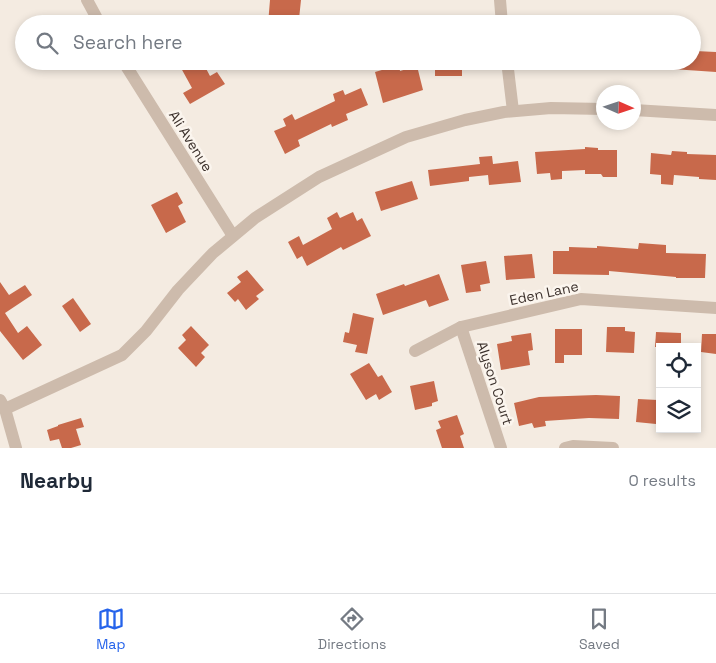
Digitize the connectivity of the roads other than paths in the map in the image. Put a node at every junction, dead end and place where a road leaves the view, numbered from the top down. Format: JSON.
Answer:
{"nodes":[{"id":1,"x":87,"y":0,"type":"edge"},
{"id":2,"x":500,"y":0,"type":"edge"},
{"id":3,"x":95,"y":15,"type":"edge"},
{"id":4,"x":501,"y":15,"type":"edge"},
{"id":5,"x":129,"y":70,"type":"edge"},
{"id":6,"x":508,"y":70,"type":"edge"},
{"id":7,"x":596,"y":109,"type":"edge"},
{"id":8,"x":641,"y":110,"type":"edge"},
{"id":9,"x":513,"y":111,"type":"junction"},
{"id":10,"x":716,"y":115,"type":"edge"},
{"id":11,"x":233,"y":236,"type":"junction"},
{"id":12,"x":716,"y":308,"type":"edge"},
{"id":13,"x":461,"y":327,"type":"junction"},
{"id":14,"x":416,"y":351,"type":"dead end"},
{"id":15,"x":2,"y":404,"type":"edge"},
{"id":16,"x":16,"y":448,"type":"edge"},
{"id":17,"x":501,"y":448,"type":"edge"},
{"id":18,"x":565,"y":448,"type":"edge"},
{"id":19,"x":613,"y":448,"type":"edge"}],
"edges":[{"from":1,"to":3,"type":"street"},
{"from":2,"to":4,"type":"street"},
{"from":5,"to":11,"type":"street","name":"Ali Avenue"},
{"from":6,"to":9,"type":"street"},
{"from":7,"to":9,"type":"street"},
{"from":8,"to":10,"type":"street"},
{"from":9,"to":11,"type":"street"},
{"from":11,"to":15,"type":"street"},
{"from":12,"to":13,"type":"street","name":"Eden Lane"},
{"from":13,"to":14,"type":"street","name":"Eden Lane"},
{"from":13,"to":17,"type":"street","name":"Alyson Court"},
{"from":15,"to":16,"type":"street"},
{"from":18,"to":19,"type":"street"}]}
